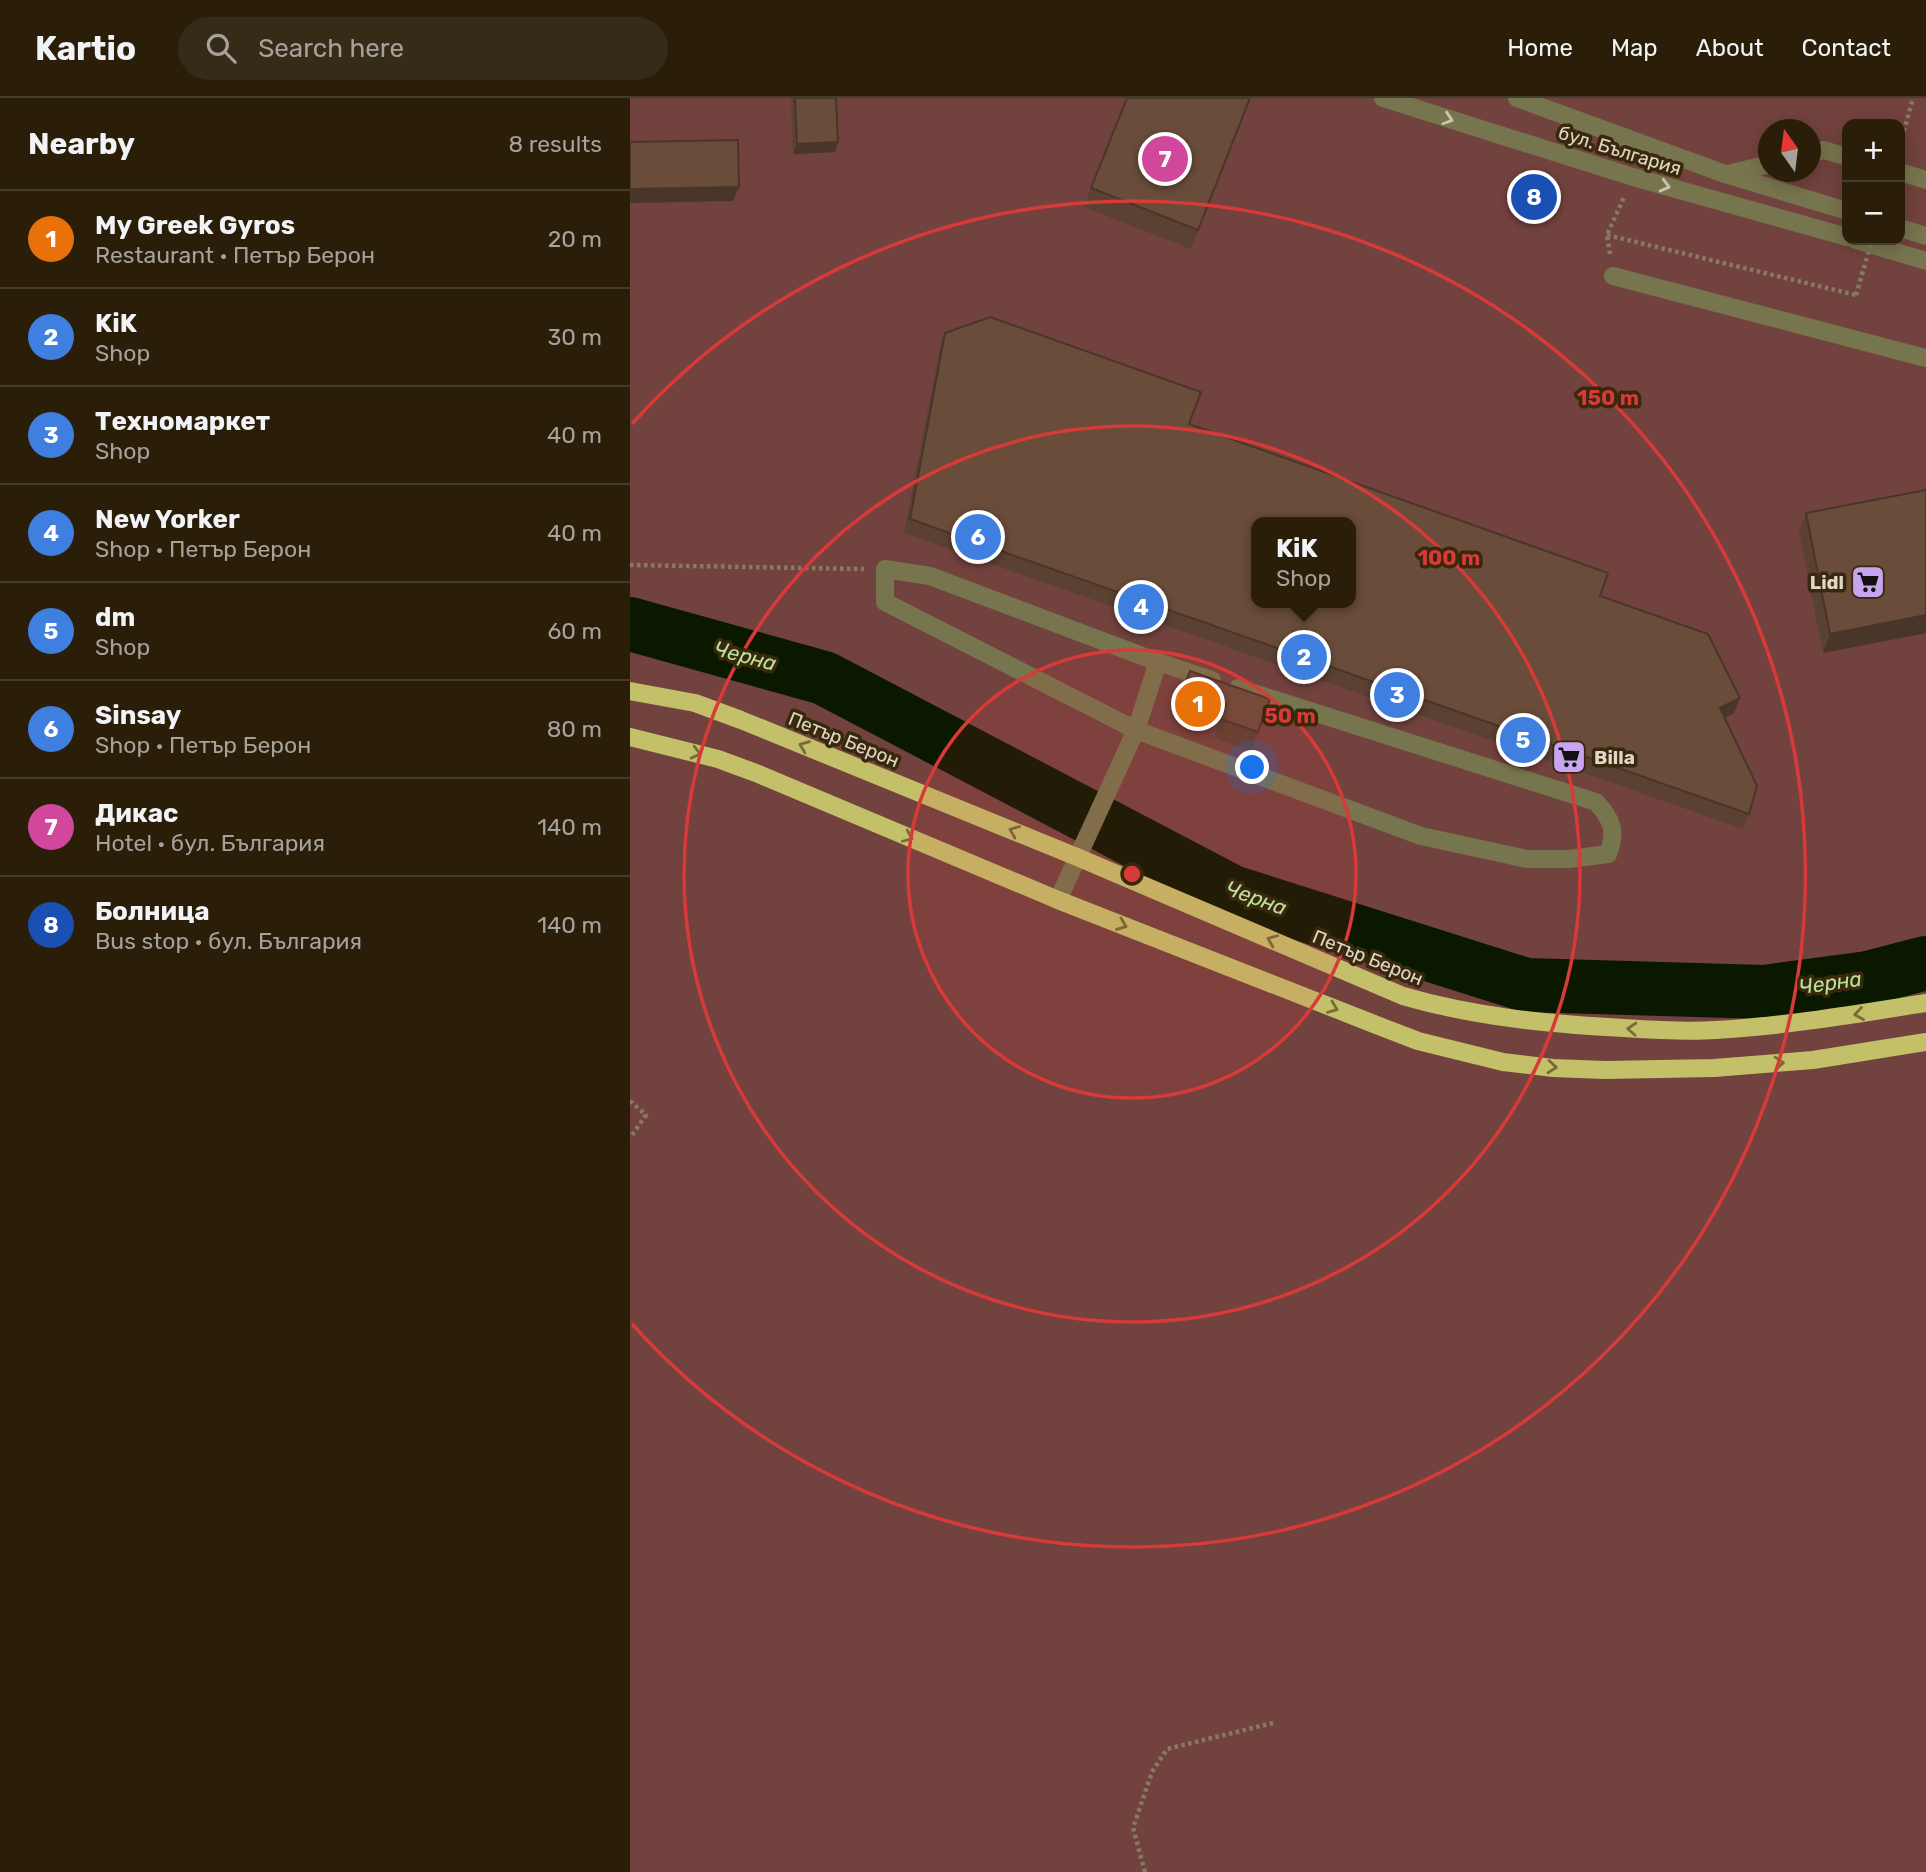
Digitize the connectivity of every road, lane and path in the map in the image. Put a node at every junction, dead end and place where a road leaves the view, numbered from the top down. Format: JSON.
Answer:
{"nodes":[{"id":1,"x":1383,"y":98,"type":"edge"},
{"id":2,"x":1517,"y":98,"type":"edge"},
{"id":3,"x":1913,"y":98,"type":"edge"},
{"id":4,"x":1905,"y":128,"type":"edge"},
{"id":5,"x":1821,"y":151,"type":"edge"},
{"id":6,"x":1842,"y":155,"type":"edge"},
{"id":7,"x":1758,"y":166,"type":"edge"},
{"id":8,"x":1725,"y":174,"type":"junction"},
{"id":9,"x":1905,"y":174,"type":"edge"},
{"id":10,"x":1633,"y":177,"type":"junction"},
{"id":11,"x":1926,"y":180,"type":"edge"},
{"id":12,"x":1842,"y":209,"type":"edge"},
{"id":13,"x":1905,"y":230,"type":"edge"},
{"id":14,"x":1607,"y":235,"type":"junction"},
{"id":15,"x":1842,"y":236,"type":"edge"},
{"id":16,"x":1926,"y":236,"type":"edge"},
{"id":17,"x":1871,"y":245,"type":"edge"},
{"id":18,"x":1873,"y":245,"type":"edge"},
{"id":19,"x":1926,"y":261,"type":"edge"},
{"id":20,"x":1613,"y":276,"type":"joint"},
{"id":21,"x":1926,"y":358,"type":"edge"},
{"id":22,"x":630,"y":565,"type":"edge"},
{"id":23,"x":885,"y":569,"type":"junction"},
{"id":24,"x":1158,"y":662,"type":"junction"},
{"id":25,"x":630,"y":691,"type":"edge"},
{"id":26,"x":1136,"y":730,"type":"junction"},
{"id":27,"x":630,"y":737,"type":"edge"},
{"id":28,"x":1079,"y":853,"type":"junction"},
{"id":29,"x":1058,"y":900,"type":"junction"},
{"id":30,"x":1926,"y":1003,"type":"edge"},
{"id":31,"x":1926,"y":1042,"type":"edge"},
{"id":32,"x":630,"y":1101,"type":"edge"},
{"id":33,"x":630,"y":1138,"type":"edge"},
{"id":34,"x":1273,"y":1723,"type":"dead end"},
{"id":35,"x":1145,"y":1872,"type":"edge"}],
"edges":[{"from":1,"to":10,"type":"street","name":"бул. България","one_way":true},
{"from":2,"to":8,"type":"street","name":"бул. България"},
{"from":3,"to":4,"type":"path"},
{"from":5,"to":6,"type":"street"},
{"from":7,"to":8,"type":"street"},
{"from":8,"to":12,"type":"street","name":"бул. България"},
{"from":9,"to":11,"type":"street"},
{"from":10,"to":14,"type":"path"},
{"from":10,"to":15,"type":"street","name":"бул. България","one_way":true},
{"from":13,"to":16,"type":"street"},
{"from":14,"to":17,"type":"path","bridge":true},
{"from":14,"to":20,"type":"path"},
{"from":18,"to":19,"type":"street"},
{"from":20,"to":21,"type":"street"},
{"from":22,"to":23,"type":"path"},
{"from":23,"to":24,"type":"street"},
{"from":23,"to":26,"type":"street"},
{"from":24,"to":26,"type":"street"},
{"from":24,"to":26,"type":"street"},
{"from":28,"to":25,"type":"main road","name":"Петър Берон","one_way":true},
{"from":26,"to":28,"type":"street"},
{"from":27,"to":29,"type":"main road","one_way":true},
{"from":28,"to":29,"type":"street"},
{"from":30,"to":28,"type":"main road","name":"Петър Берон","one_way":true},
{"from":29,"to":31,"type":"main road","one_way":true},
{"from":32,"to":33,"type":"path"},
{"from":34,"to":35,"type":"path"}]}
